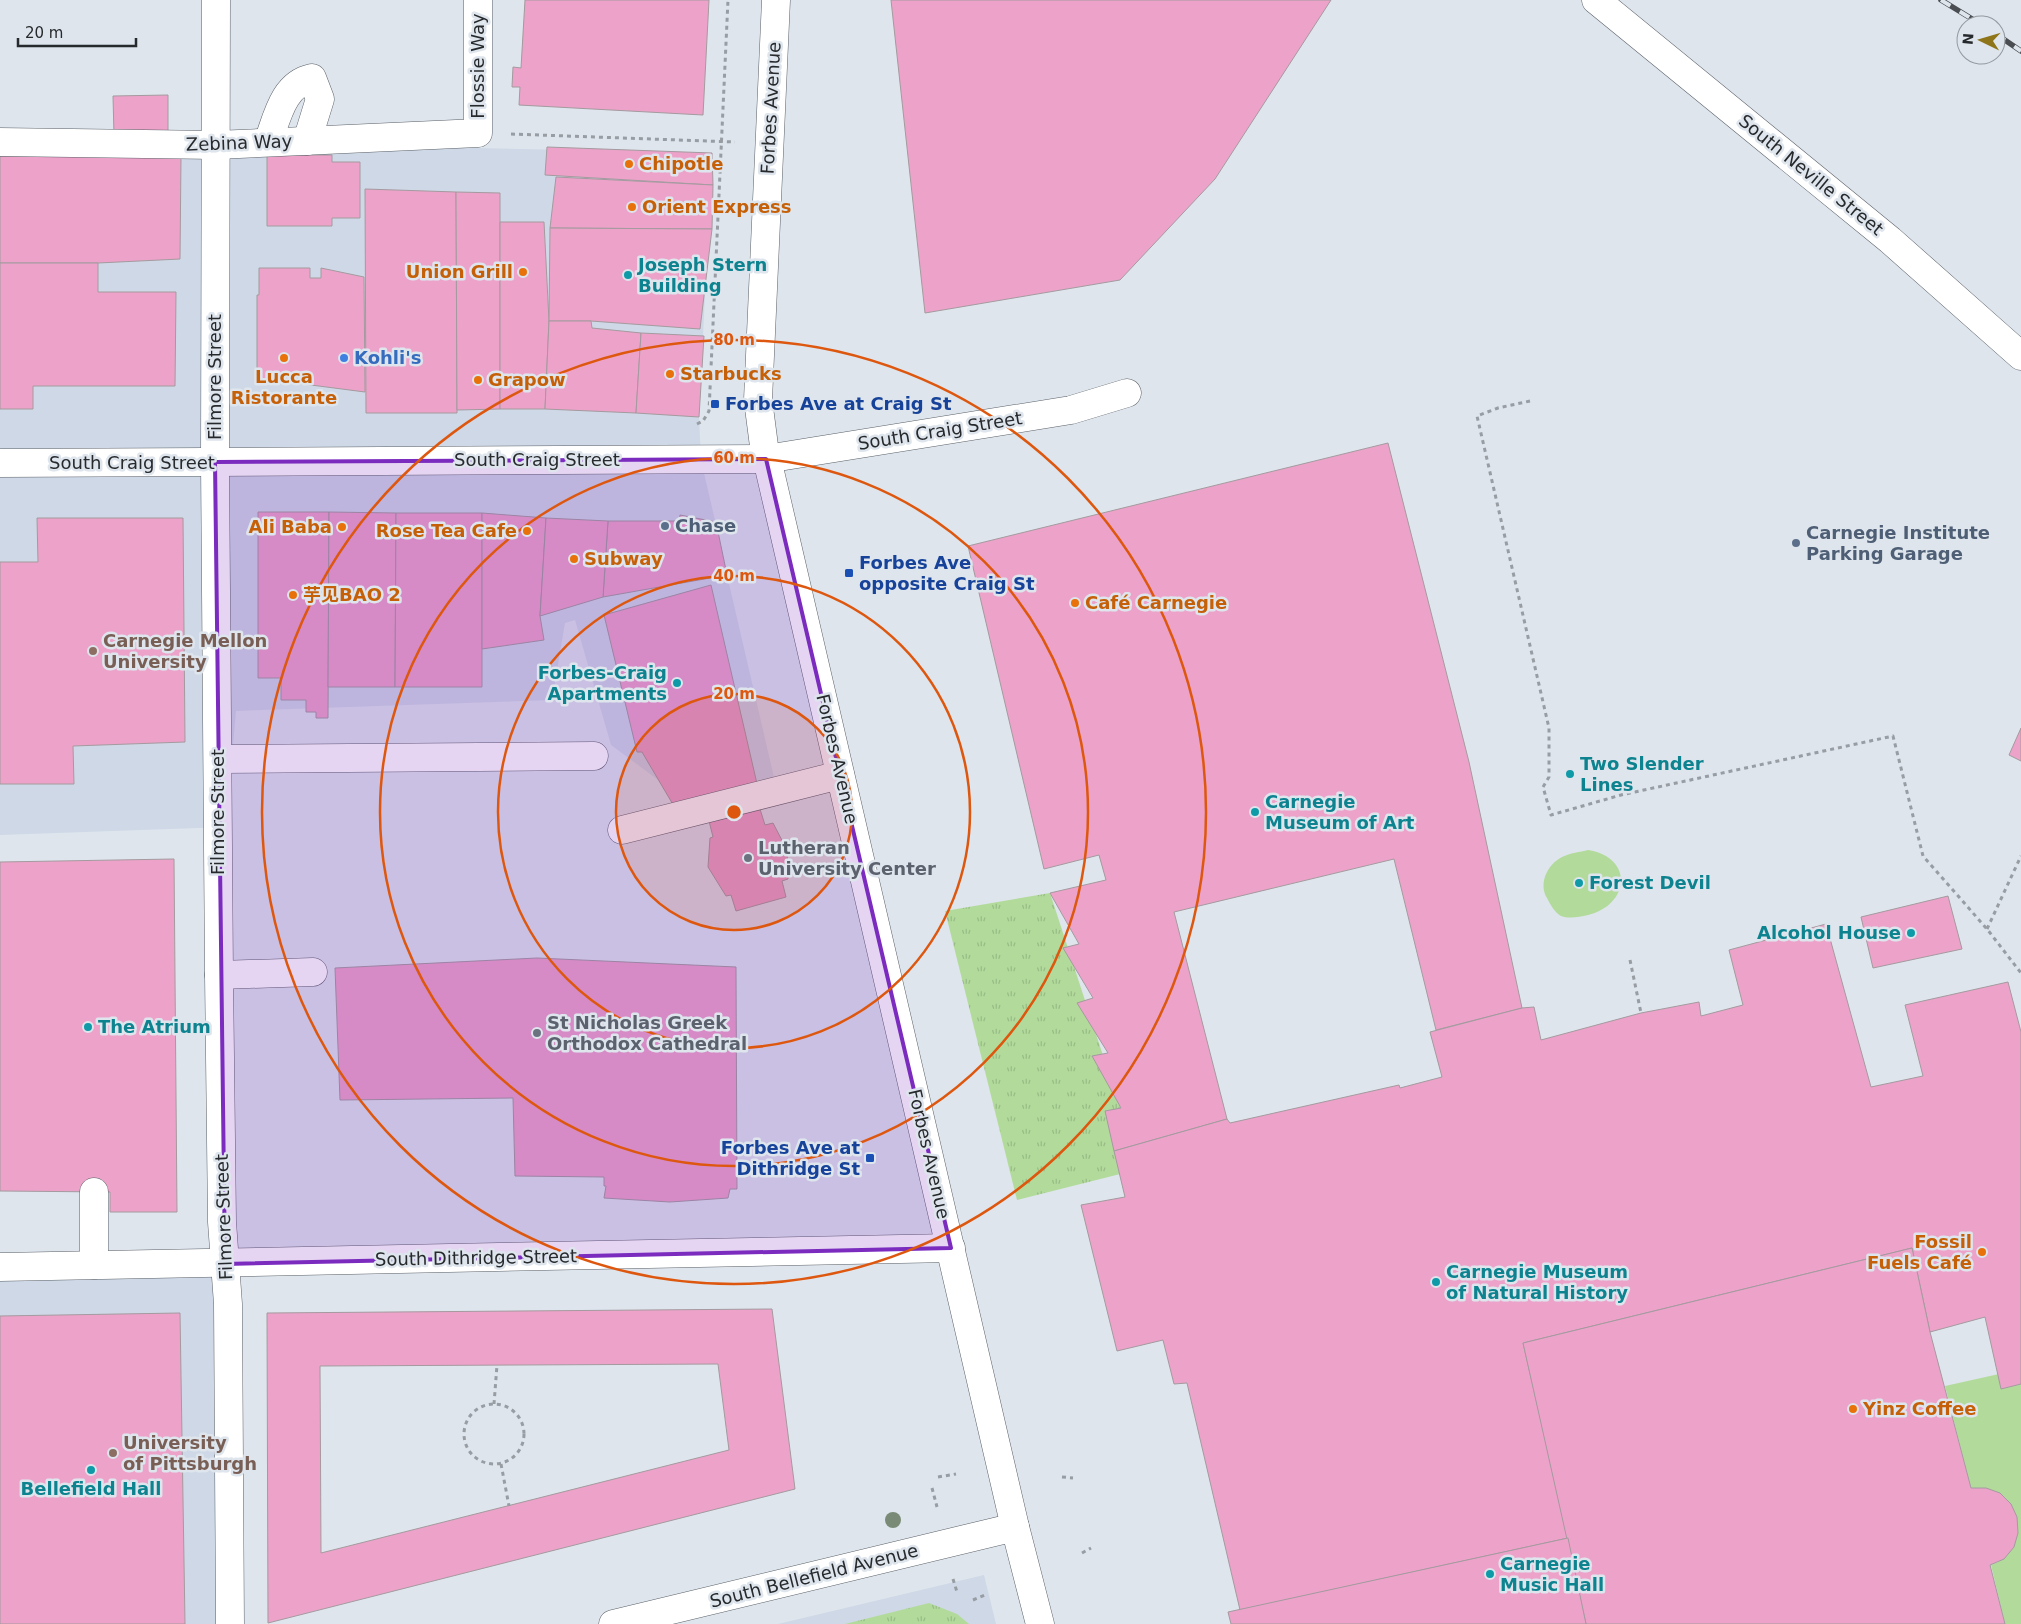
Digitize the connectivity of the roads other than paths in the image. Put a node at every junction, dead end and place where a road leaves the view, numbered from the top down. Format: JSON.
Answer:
{"nodes":[{"id":1,"x":216,"y":0,"type":"edge"},
{"id":2,"x":478,"y":0,"type":"edge"},
{"id":3,"x":776,"y":0,"type":"edge"},
{"id":4,"x":1596,"y":0,"type":"edge"},
{"id":5,"x":478,"y":133,"type":"joint"},
{"id":6,"x":307,"y":141,"type":"junction"},
{"id":7,"x":0,"y":142,"type":"edge"},
{"id":8,"x":268,"y":142,"type":"junction"},
{"id":9,"x":216,"y":145,"type":"junction"},
{"id":10,"x":2021,"y":356,"type":"edge"},
{"id":11,"x":1127,"y":393,"type":"dead end"},
{"id":12,"x":766,"y":459,"type":"junction"},
{"id":13,"x":215,"y":462,"type":"junction"},
{"id":14,"x":0,"y":463,"type":"edge"},
{"id":15,"x":594,"y":756,"type":"dead end"},
{"id":16,"x":218,"y":759,"type":"junction"},
{"id":17,"x":840,"y":774,"type":"junction"},
{"id":18,"x":622,"y":830,"type":"dead end"},
{"id":19,"x":313,"y":972,"type":"dead end"},
{"id":20,"x":219,"y":975,"type":"junction"},
{"id":21,"x":94,"y":1192,"type":"dead end"},
{"id":22,"x":951,"y":1248,"type":"junction"},
{"id":23,"x":225,"y":1264,"type":"junction"},
{"id":24,"x":94,"y":1265,"type":"junction"},
{"id":25,"x":0,"y":1267,"type":"edge"},
{"id":26,"x":1015,"y":1527,"type":"junction"},
{"id":27,"x":230,"y":1624,"type":"edge"},
{"id":28,"x":613,"y":1624,"type":"edge"},
{"id":29,"x":1040,"y":1624,"type":"edge"}],
"edges":[{"from":1,"to":9,"type":"main road","name":"Filmore Street"},
{"from":2,"to":5,"type":"main road","name":"Flossie Way"},
{"from":3,"to":12,"type":"main road","name":"Forbes Avenue"},
{"from":4,"to":10,"type":"main road","name":"South Neville Street"},
{"from":5,"to":6,"type":"main road","name":"Zebina Way"},
{"from":6,"to":8,"type":"main road","name":"Zebina Way"},
{"from":6,"to":8,"type":"main road"},
{"from":7,"to":9,"type":"main road","name":"Zebina Way"},
{"from":8,"to":9,"type":"main road","name":"Zebina Way"},
{"from":9,"to":13,"type":"main road","name":"Filmore Street"},
{"from":11,"to":12,"type":"main road","name":"South Craig Street"},
{"from":12,"to":13,"type":"main road","name":"South Craig Street"},
{"from":12,"to":17,"type":"main road","name":"Forbes Avenue"},
{"from":13,"to":14,"type":"main road","name":"South Craig Street"},
{"from":13,"to":16,"type":"main road","name":"Filmore Street"},
{"from":15,"to":16,"type":"main road"},
{"from":16,"to":20,"type":"main road","name":"Filmore Street"},
{"from":17,"to":18,"type":"main road"},
{"from":17,"to":22,"type":"main road","name":"Forbes Avenue"},
{"from":19,"to":20,"type":"main road"},
{"from":20,"to":23,"type":"main road","name":"Filmore Street"},
{"from":21,"to":24,"type":"main road"},
{"from":22,"to":23,"type":"main road","name":"South Dithridge Street"},
{"from":22,"to":26,"type":"main road","name":"Forbes Avenue"},
{"from":23,"to":24,"type":"main road","name":"South Dithridge Street"},
{"from":23,"to":27,"type":"main road","name":"Filmore Street"},
{"from":24,"to":25,"type":"main road","name":"South Dithridge Street"},
{"from":26,"to":28,"type":"main road","name":"South Bellefield Avenue"},
{"from":26,"to":29,"type":"main road","name":"Forbes Avenue"}]}
